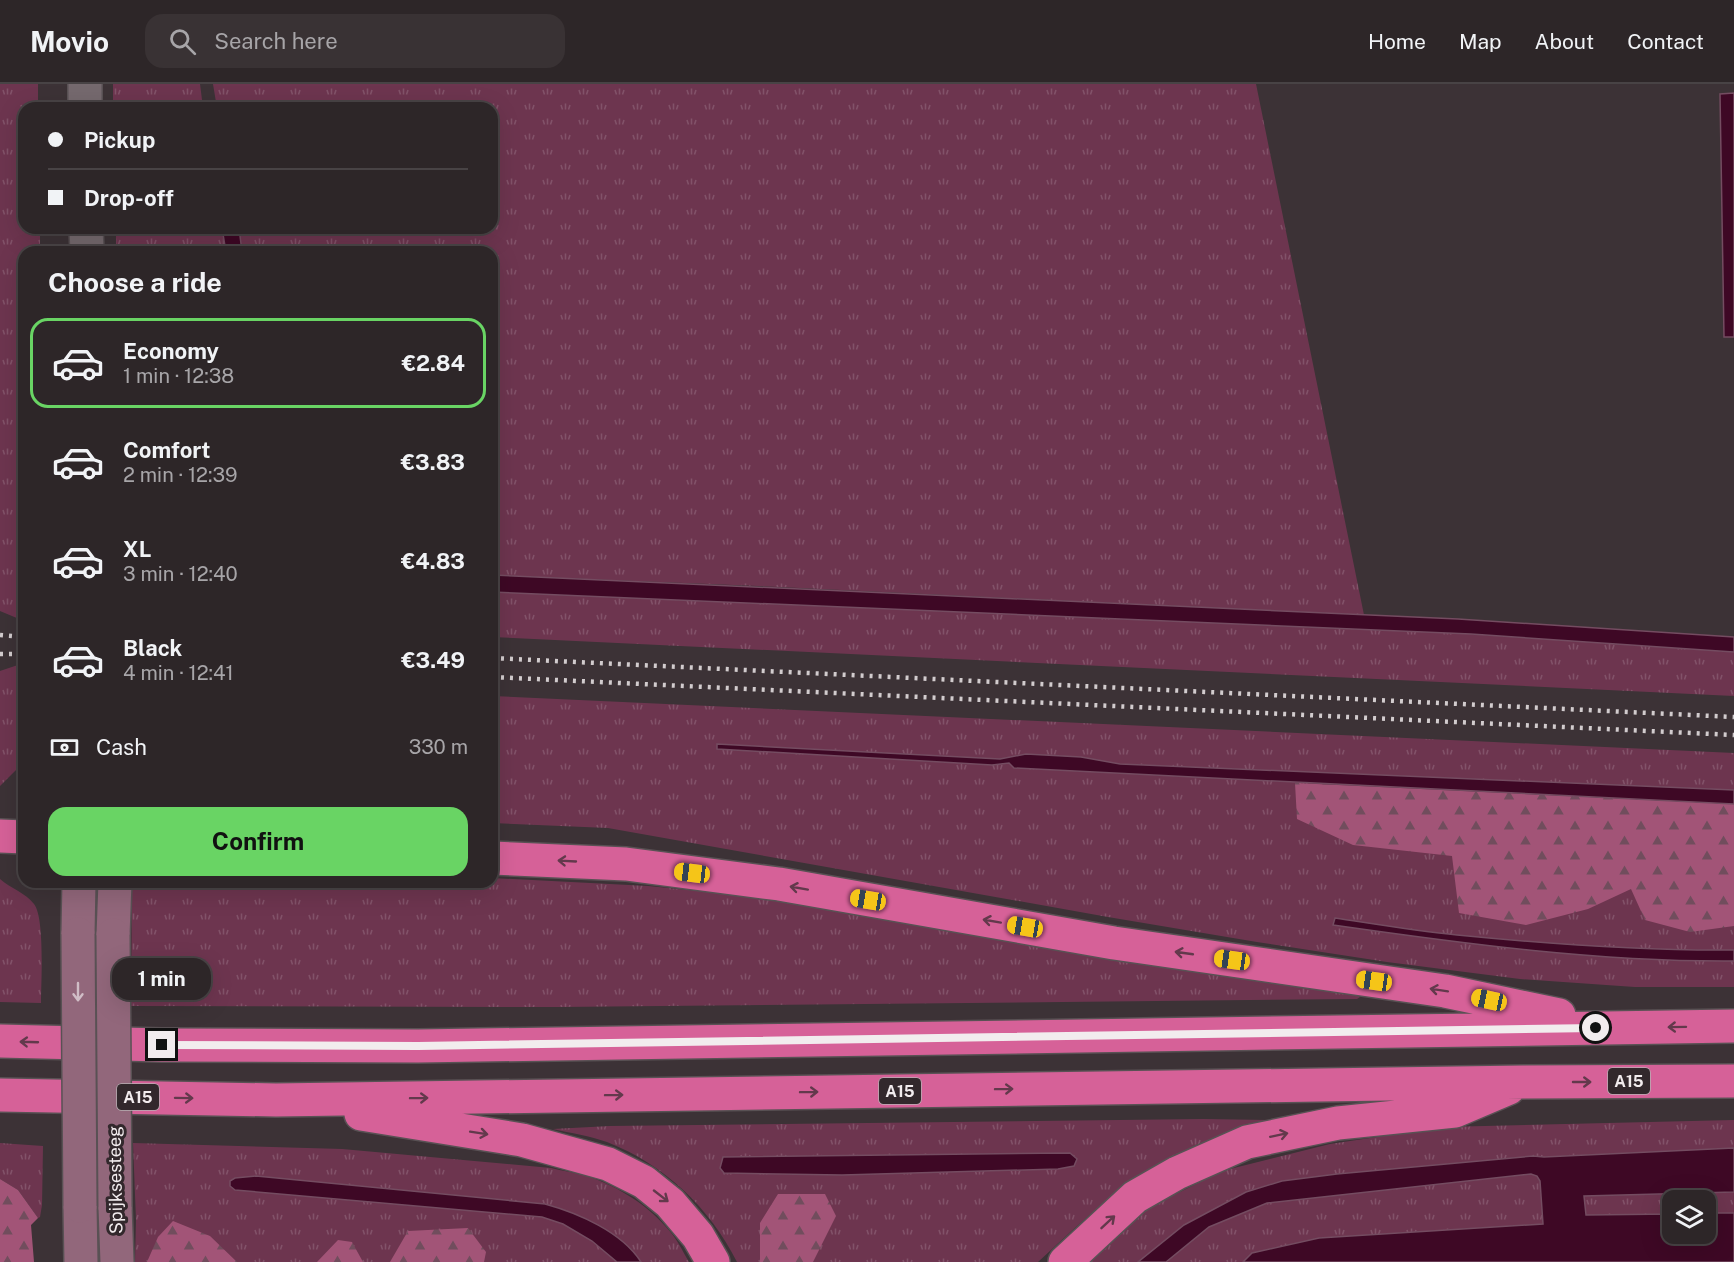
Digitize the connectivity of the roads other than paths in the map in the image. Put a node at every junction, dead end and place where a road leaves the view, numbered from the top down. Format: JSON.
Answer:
{"nodes":[{"id":1,"x":85,"y":84,"type":"edge"},
{"id":2,"x":106,"y":84,"type":"edge"},
{"id":3,"x":85,"y":102,"type":"edge"},
{"id":4,"x":107,"y":102,"type":"edge"},
{"id":5,"x":0,"y":836,"type":"edge"},
{"id":6,"x":18,"y":837,"type":"edge"},
{"id":7,"x":498,"y":858,"type":"edge"},
{"id":8,"x":79,"y":888,"type":"edge"},
{"id":9,"x":115,"y":888,"type":"edge"},
{"id":10,"x":1734,"y":1026,"type":"edge"},
{"id":11,"x":1620,"y":1028,"type":"junction"},
{"id":12,"x":0,"y":1041,"type":"edge"},
{"id":13,"x":1734,"y":1081,"type":"edge"},
{"id":14,"x":1523,"y":1082,"type":"junction"},
{"id":15,"x":0,"y":1095,"type":"edge"},
{"id":16,"x":276,"y":1100,"type":"junction"},
{"id":17,"x":81,"y":1262,"type":"edge"},
{"id":18,"x":117,"y":1262,"type":"edge"},
{"id":19,"x":713,"y":1262,"type":"edge"},
{"id":20,"x":1065,"y":1262,"type":"edge"}],
"edges":[{"from":1,"to":3,"type":"street"},
{"from":2,"to":4,"type":"street"},
{"from":5,"to":6,"type":"highway"},
{"from":11,"to":7,"type":"highway","one_way":true},
{"from":8,"to":17,"type":"main road","name":"Spijksesteeg","one_way":true,"bridge":true},
{"from":9,"to":18,"type":"main road","name":"Spijksesteeg","bridge":true},
{"from":10,"to":11,"type":"highway","one_way":true},
{"from":11,"to":12,"type":"highway","one_way":true},
{"from":14,"to":13,"type":"highway","number":"A15","one_way":true},
{"from":16,"to":14,"type":"highway","number":"A15","one_way":true},
{"from":20,"to":14,"type":"highway","number":"A15","one_way":true},
{"from":15,"to":16,"type":"highway","number":"A15","one_way":true},
{"from":16,"to":19,"type":"highway","number":"A15","one_way":true}]}
